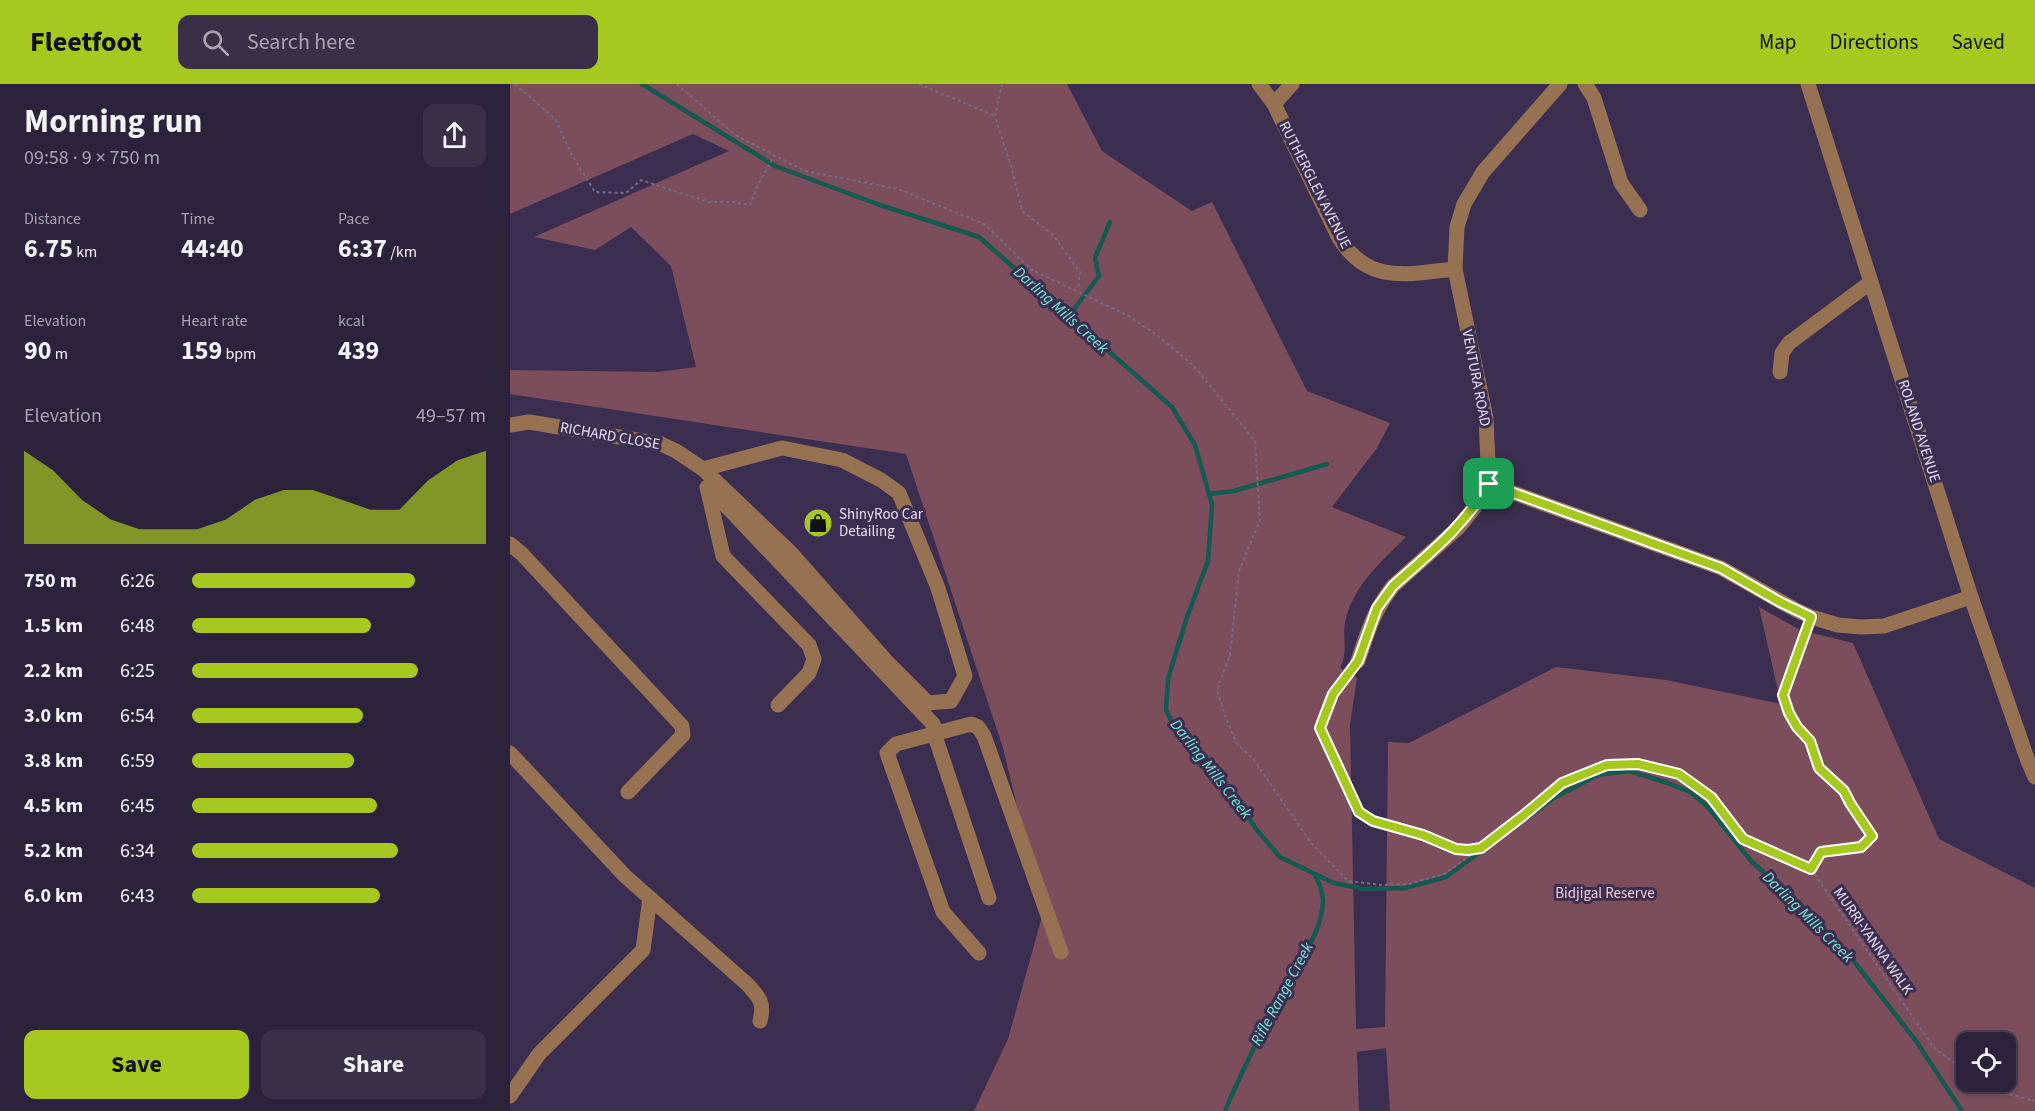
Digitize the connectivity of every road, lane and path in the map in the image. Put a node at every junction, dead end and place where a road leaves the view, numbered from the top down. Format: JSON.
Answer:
{"nodes":[{"id":1,"x":515,"y":84,"type":"edge"},
{"id":2,"x":677,"y":84,"type":"edge"},
{"id":3,"x":919,"y":84,"type":"edge"},
{"id":4,"x":1002,"y":84,"type":"edge"},
{"id":5,"x":1259,"y":84,"type":"edge"},
{"id":6,"x":1292,"y":84,"type":"edge"},
{"id":7,"x":1560,"y":84,"type":"edge"},
{"id":8,"x":1585,"y":84,"type":"edge"},
{"id":9,"x":1808,"y":84,"type":"edge"},
{"id":10,"x":1274,"y":104,"type":"junction"},
{"id":11,"x":995,"y":116,"type":"junction"},
{"id":12,"x":775,"y":156,"type":"junction"},
{"id":13,"x":1640,"y":210,"type":"dead end"},
{"id":14,"x":1455,"y":269,"type":"junction"},
{"id":15,"x":1871,"y":282,"type":"junction"},
{"id":16,"x":1077,"y":291,"type":"junction"},
{"id":17,"x":1780,"y":372,"type":"dead end"},
{"id":18,"x":510,"y":425,"type":"edge"},
{"id":19,"x":704,"y":469,"type":"junction"},
{"id":20,"x":1489,"y":484,"type":"junction"},
{"id":21,"x":707,"y":487,"type":"junction"},
{"id":22,"x":510,"y":544,"type":"edge"},
{"id":23,"x":1971,"y":597,"type":"junction"},
{"id":24,"x":1811,"y":617,"type":"junction"},
{"id":25,"x":1358,"y":661,"type":"joint"},
{"id":26,"x":778,"y":705,"type":"dead end"},
{"id":27,"x":935,"y":733,"type":"junction"},
{"id":28,"x":510,"y":753,"type":"edge"},
{"id":29,"x":2035,"y":777,"type":"edge"},
{"id":30,"x":628,"y":792,"type":"dead end"},
{"id":31,"x":1481,"y":848,"type":"junction"},
{"id":32,"x":1811,"y":869,"type":"junction"},
{"id":33,"x":650,"y":898,"type":"junction"},
{"id":34,"x":989,"y":898,"type":"dead end"},
{"id":35,"x":1061,"y":952,"type":"dead end"},
{"id":36,"x":979,"y":953,"type":"dead end"},
{"id":37,"x":760,"y":1021,"type":"dead end"},
{"id":38,"x":1956,"y":1064,"type":"edge"},
{"id":39,"x":2001,"y":1092,"type":"edge"},
{"id":40,"x":510,"y":1096,"type":"edge"},
{"id":41,"x":2035,"y":1101,"type":"edge"}],
"edges":[{"from":1,"to":12,"type":"path"},
{"from":2,"to":12,"type":"path"},
{"from":3,"to":11,"type":"path"},
{"from":4,"to":11,"type":"path"},
{"from":5,"to":10,"type":"street","name":"RUTHERGLEN AVENUE"},
{"from":6,"to":10,"type":"street"},
{"from":7,"to":14,"type":"street","name":"VENTURA ROAD"},
{"from":8,"to":13,"type":"street"},
{"from":9,"to":15,"type":"street","name":"ROLAND AVENUE"},
{"from":10,"to":14,"type":"street","name":"RUTHERGLEN AVENUE"},
{"from":11,"to":16,"type":"path"},
{"from":12,"to":16,"type":"path"},
{"from":14,"to":20,"type":"street","name":"VENTURA ROAD"},
{"from":15,"to":17,"type":"street"},
{"from":15,"to":23,"type":"street","name":"ROLAND AVENUE"},
{"from":16,"to":31,"type":"path"},
{"from":18,"to":19,"type":"street","name":"RICHARD CLOSE"},
{"from":19,"to":19,"type":"street","name":"RICHARD CLOSE"},
{"from":19,"to":21,"type":"street"},
{"from":20,"to":24,"type":"street"},
{"from":20,"to":25,"type":"street"},
{"from":21,"to":26,"type":"street"},
{"from":21,"to":27,"type":"street"},
{"from":22,"to":30,"type":"street"},
{"from":23,"to":24,"type":"street"},
{"from":23,"to":29,"type":"street","name":"ROLAND AVENUE"},
{"from":24,"to":32,"type":"path"},
{"from":25,"to":31,"type":"path"},
{"from":27,"to":34,"type":"street"},
{"from":27,"to":35,"type":"street"},
{"from":27,"to":36,"type":"street"},
{"from":28,"to":33,"type":"street"},
{"from":31,"to":32,"type":"path"},
{"from":32,"to":38,"type":"path","name":"MURRI-YANNA WALK"},
{"from":33,"to":37,"type":"street"},
{"from":33,"to":40,"type":"street"},
{"from":39,"to":41,"type":"path"}]}
